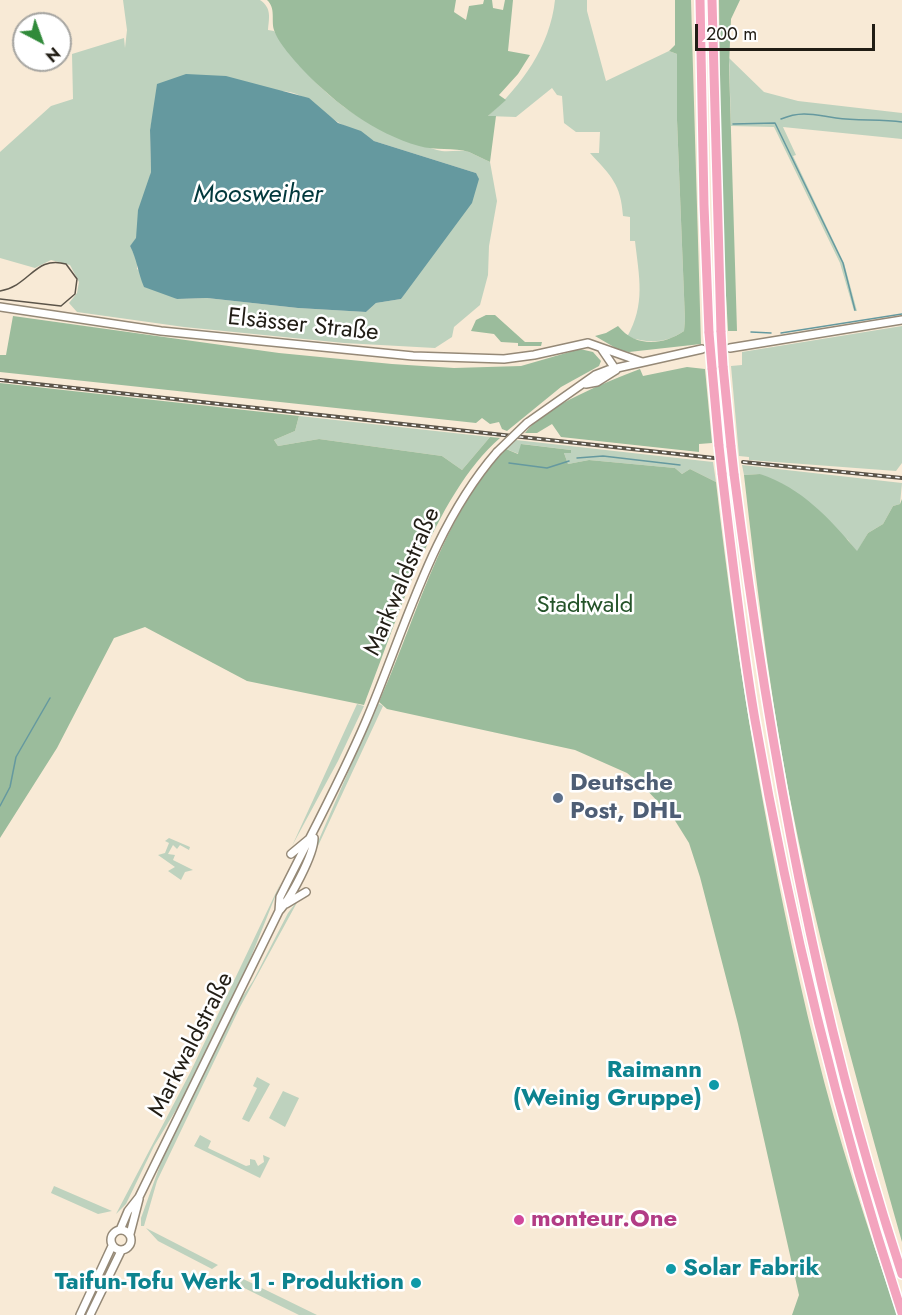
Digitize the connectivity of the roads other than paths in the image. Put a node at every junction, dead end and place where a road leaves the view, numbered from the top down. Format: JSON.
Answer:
{"nodes":[{"id":1,"x":700,"y":0,"type":"edge"},
{"id":2,"x":712,"y":0,"type":"edge"},
{"id":3,"x":0,"y":307,"type":"edge"},
{"id":4,"x":902,"y":320,"type":"edge"},
{"id":5,"x":601,"y":348,"type":"junction"},
{"id":6,"x":730,"y":348,"type":"dead end"},
{"id":7,"x":702,"y":349,"type":"dead end"},
{"id":8,"x":612,"y":352,"type":"junction"},
{"id":9,"x":642,"y":362,"type":"junction"},
{"id":10,"x":616,"y":370,"type":"junction"},
{"id":11,"x":314,"y":836,"type":"junction"},
{"id":12,"x":291,"y":854,"type":"dead end"},
{"id":13,"x":306,"y":892,"type":"dead end"},
{"id":14,"x":286,"y":904,"type":"junction"},
{"id":15,"x":279,"y":912,"type":"junction"},
{"id":16,"x":139,"y":1197,"type":"junction"},
{"id":17,"x":120,"y":1230,"type":"junction"},
{"id":18,"x":130,"y":1234,"type":"junction"},
{"id":19,"x":112,"y":1246,"type":"junction"},
{"id":20,"x":121,"y":1251,"type":"junction"},
{"id":21,"x":902,"y":1274,"type":"edge"},
{"id":22,"x":902,"y":1313,"type":"edge"},
{"id":23,"x":80,"y":1315,"type":"edge"},
{"id":24,"x":90,"y":1315,"type":"edge"}],
"edges":[{"from":1,"to":22,"type":"highway","bridge":true},
{"from":2,"to":21,"type":"highway","bridge":true},
{"from":3,"to":5,"type":"main road","name":"Elsässer Straße"},
{"from":4,"to":6,"type":"main road"},
{"from":5,"to":8,"type":"main road","name":"Elsässer Straße"},
{"from":5,"to":10,"type":"main road"},
{"from":7,"to":9,"type":"main road","name":"Markwaldstraße"},
{"from":8,"to":9,"type":"main road","name":"Elsässer Straße"},
{"from":8,"to":10,"type":"main road"},
{"from":9,"to":10,"type":"main road","name":"Markwaldstraße"},
{"from":10,"to":11,"type":"main road","name":"Markwaldstraße","bridge":true},
{"from":11,"to":12,"type":"main road"},
{"from":11,"to":14,"type":"main road","name":"Markwaldstraße"},
{"from":11,"to":15,"type":"main road","name":"Markwaldstraße"},
{"from":13,"to":14,"type":"main road"},
{"from":14,"to":15,"type":"main road","name":"Markwaldstraße"},
{"from":15,"to":16,"type":"main road","name":"Markwaldstraße"},
{"from":16,"to":17,"type":"main road","name":"Markwaldstraße"},
{"from":16,"to":18,"type":"main road","name":"Markwaldstraße"},
{"from":17,"to":18,"type":"main road"},
{"from":17,"to":19,"type":"main road"},
{"from":18,"to":20,"type":"main road"},
{"from":19,"to":20,"type":"main road"},
{"from":19,"to":23,"type":"main road"},
{"from":20,"to":24,"type":"main road"}]}
